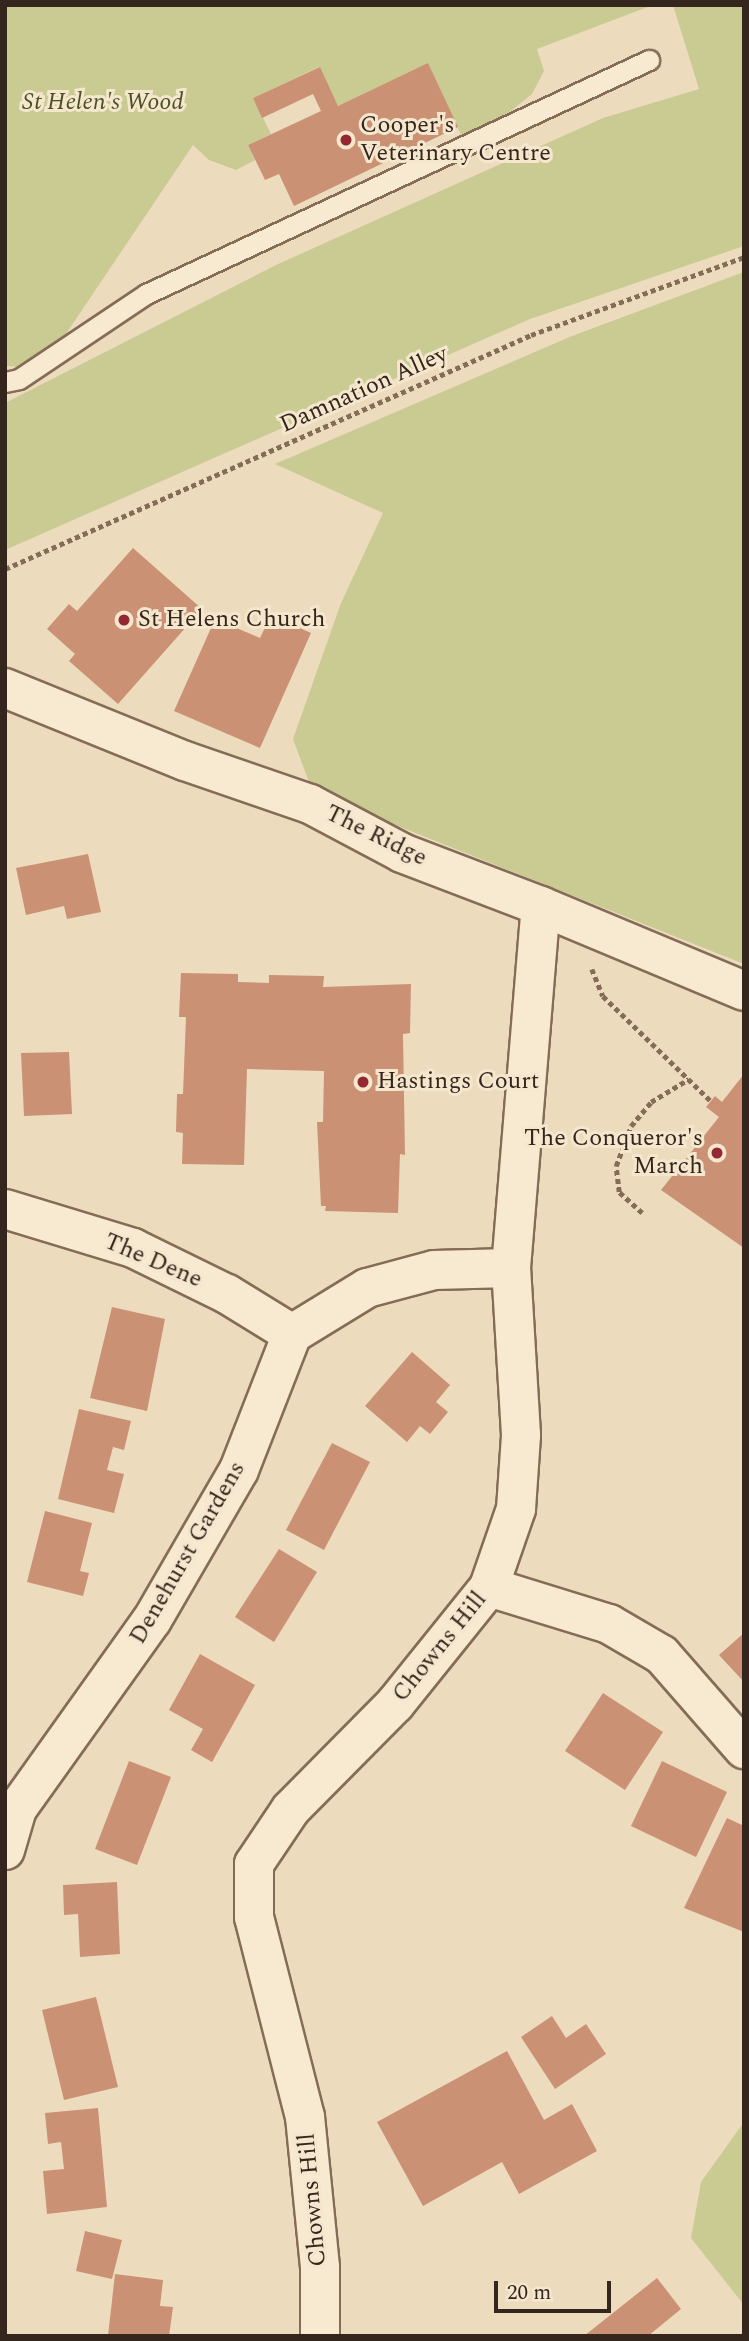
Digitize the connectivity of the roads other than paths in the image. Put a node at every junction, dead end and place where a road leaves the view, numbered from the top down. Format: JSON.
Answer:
{"nodes":[{"id":1,"x":649,"y":61,"type":"dead end"},
{"id":2,"x":5,"y":382,"type":"edge"},
{"id":3,"x":5,"y":688,"type":"edge"},
{"id":4,"x":555,"y":911,"type":"junction"},
{"id":5,"x":744,"y":991,"type":"edge"},
{"id":6,"x":5,"y":1209,"type":"edge"},
{"id":7,"x":511,"y":1268,"type":"junction"},
{"id":8,"x":292,"y":1334,"type":"junction"},
{"id":9,"x":489,"y":1587,"type":"junction"},
{"id":10,"x":744,"y":1749,"type":"edge"},
{"id":11,"x":5,"y":1850,"type":"edge"},
{"id":12,"x":320,"y":2336,"type":"edge"}],
"edges":[{"from":1,"to":2,"type":"lane"},
{"from":3,"to":4,"type":"street","name":"The Ridge"},
{"from":4,"to":5,"type":"street","name":"The Ridge"},
{"from":4,"to":7,"type":"street","name":"Chowns Hill"},
{"from":6,"to":8,"type":"street","name":"The Dene"},
{"from":7,"to":8,"type":"street"},
{"from":7,"to":9,"type":"street","name":"Chowns Hill"},
{"from":8,"to":11,"type":"street","name":"Denehurst Gardens"},
{"from":9,"to":10,"type":"street"},
{"from":9,"to":12,"type":"street","name":"Chowns Hill"}]}
